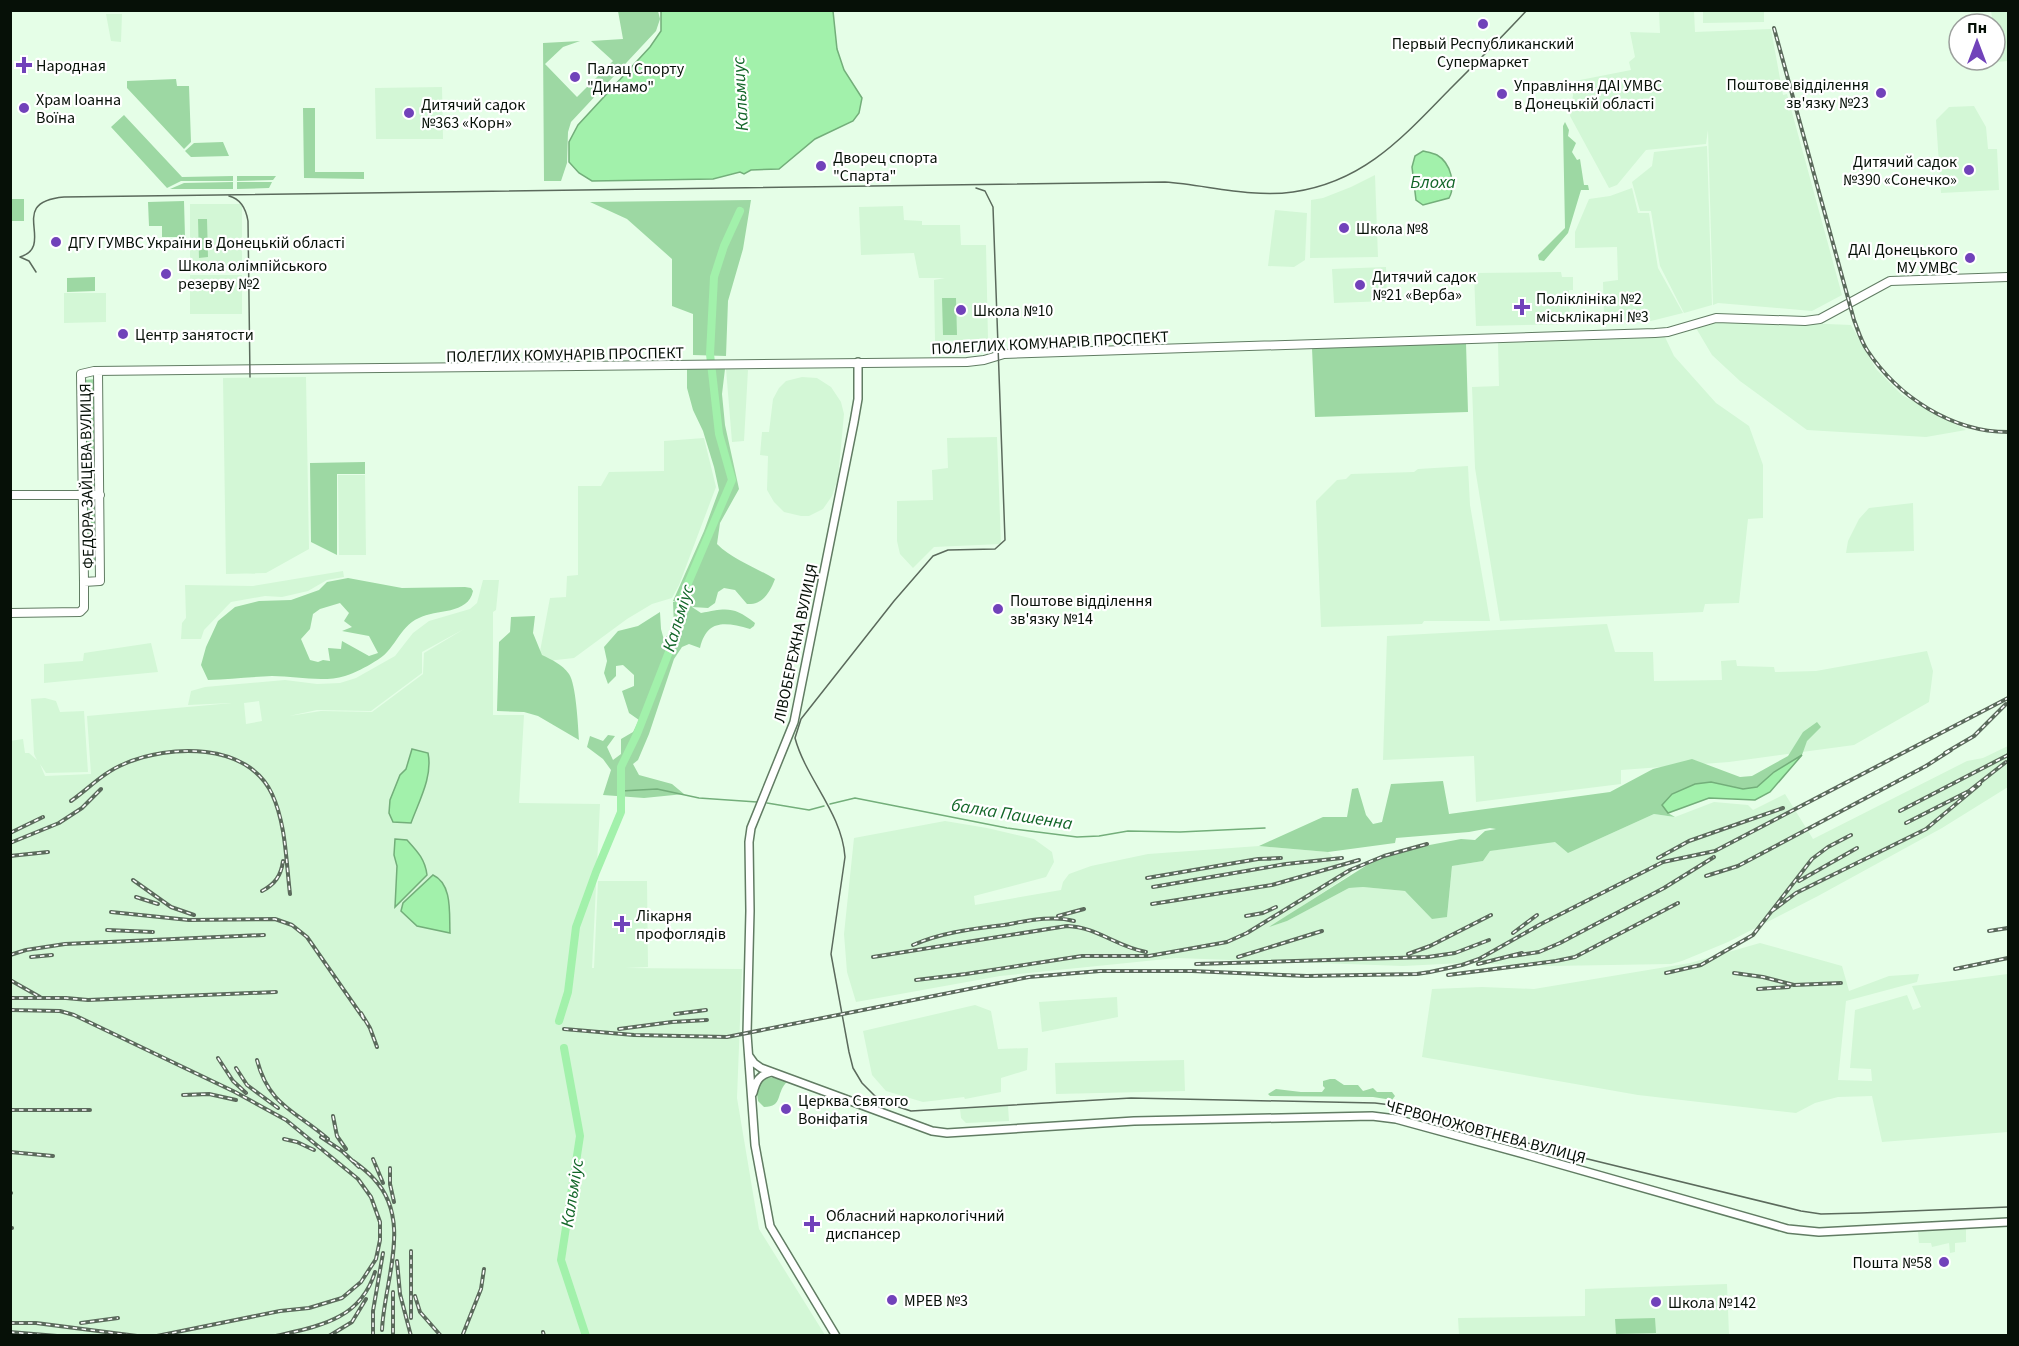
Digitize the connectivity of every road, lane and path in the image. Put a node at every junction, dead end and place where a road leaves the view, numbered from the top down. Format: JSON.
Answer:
{"nodes":[{"id":1,"x":2008,"y":277,"type":"edge"},
{"id":2,"x":858,"y":363,"type":"junction"},
{"id":3,"x":98,"y":371,"type":"junction"},
{"id":4,"x":81,"y":374,"type":"joint"},
{"id":5,"x":10,"y":495,"type":"edge"},
{"id":6,"x":83,"y":495,"type":"junction"},
{"id":7,"x":100,"y":495,"type":"junction"},
{"id":8,"x":84,"y":582,"type":"junction"},
{"id":9,"x":10,"y":613,"type":"edge"},
{"id":10,"x":748,"y":1056,"type":"junction"},
{"id":11,"x":771,"y":1071,"type":"junction"},
{"id":12,"x":751,"y":1101,"type":"junction"},
{"id":13,"x":2008,"y":1222,"type":"edge"},
{"id":14,"x":836,"y":1335,"type":"edge"}],
"edges":[{"from":1,"to":2,"type":"main road","name":"ПОЛЕГЛИХ КОМУНАРІВ ПРОСПЕКТ"},
{"from":2,"to":3,"type":"main road","name":"ПОЛЕГЛИХ КОМУНАРІВ ПРОСПЕКТ"},
{"from":2,"to":10,"type":"main road","name":"ЛІВОБЕРЕЖНА ВУЛИЦЯ"},
{"from":3,"to":4,"type":"main road","name":"ПОЛЕГЛИХ КОМУНАРІВ ПРОСПЕКТ"},
{"from":3,"to":7,"type":"main road","name":"ФЕДОРА ЗАЙЦЕВА ВУЛИЦЯ"},
{"from":4,"to":6,"type":"main road","name":"ФЕДОРА ЗАЙЦЕВА ВУЛИЦЯ"},
{"from":5,"to":6,"type":"main road"},
{"from":6,"to":7,"type":"main road"},
{"from":6,"to":8,"type":"main road","name":"ФЕДОРА ЗАЙЦЕВА ВУЛИЦЯ"},
{"from":7,"to":8,"type":"main road","name":"ФЕДОРА ЗАЙЦЕВА ВУЛИЦЯ"},
{"from":8,"to":9,"type":"main road","name":"ФЕДОРА ЗАЙЦЕВА ВУЛИЦЯ"},
{"from":10,"to":11,"type":"main road","name":"ЧЕРВОНОЖОВТНЕВА ВУЛИЦЯ"},
{"from":10,"to":12,"type":"main road","name":"ЛІВОБЕРЕЖНА ВУЛИЦЯ"},
{"from":11,"to":12,"type":"main road"},
{"from":11,"to":13,"type":"main road","name":"ЧЕРВОНОЖОВТНЕВА ВУЛИЦЯ"},
{"from":12,"to":14,"type":"main road","name":"ЛІВОБЕРЕЖНА ВУЛИЦЯ"}]}
